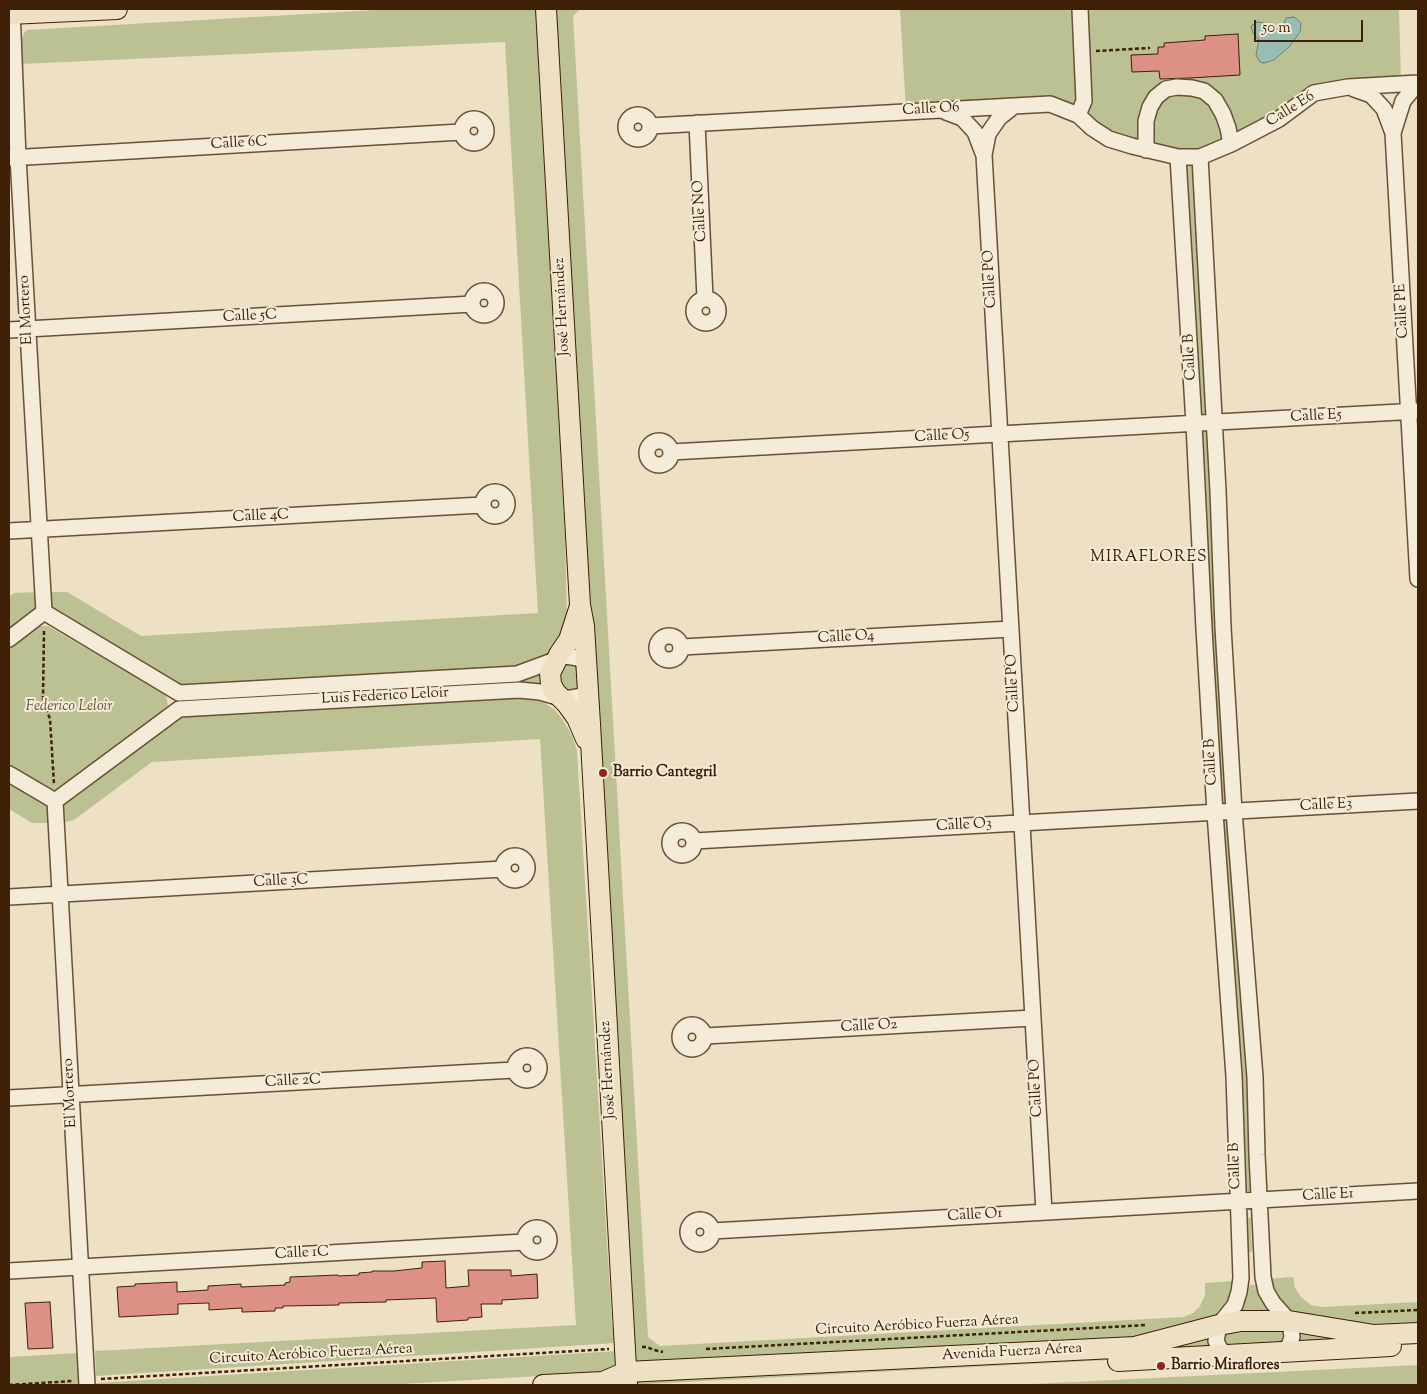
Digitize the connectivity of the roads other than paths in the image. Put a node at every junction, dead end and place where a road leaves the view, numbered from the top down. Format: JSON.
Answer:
{"nodes":[{"id":1,"x":117,"y":9,"type":"edge"},
{"id":2,"x":546,"y":9,"type":"edge"},
{"id":3,"x":1080,"y":9,"type":"edge"},
{"id":4,"x":11,"y":12,"type":"edge"},
{"id":5,"x":1418,"y":83,"type":"edge"},
{"id":6,"x":1348,"y":87,"type":"junction"},
{"id":7,"x":1014,"y":106,"type":"junction"},
{"id":8,"x":941,"y":110,"type":"junction"},
{"id":9,"x":1078,"y":114,"type":"junction"},
{"id":10,"x":697,"y":123,"type":"junction"},
{"id":11,"x":650,"y":126,"type":"dead end"},
{"id":12,"x":461,"y":132,"type":"dead end"},
{"id":13,"x":1393,"y":133,"type":"junction"},
{"id":14,"x":1231,"y":144,"type":"junction"},
{"id":15,"x":1146,"y":150,"type":"junction"},
{"id":16,"x":984,"y":155,"type":"junction"},
{"id":17,"x":1200,"y":156,"type":"junction"},
{"id":18,"x":13,"y":157,"type":"edge"},
{"id":19,"x":1178,"y":157,"type":"junction"},
{"id":20,"x":705,"y":298,"type":"dead end"},
{"id":21,"x":472,"y":304,"type":"dead end"},
{"id":22,"x":28,"y":329,"type":"junction"},
{"id":23,"x":9,"y":330,"type":"edge"},
{"id":24,"x":1414,"y":412,"type":"edge"},
{"id":25,"x":1214,"y":423,"type":"junction"},
{"id":26,"x":1194,"y":424,"type":"junction"},
{"id":27,"x":1000,"y":434,"type":"junction"},
{"id":28,"x":671,"y":452,"type":"dead end"},
{"id":29,"x":482,"y":505,"type":"dead end"},
{"id":30,"x":39,"y":530,"type":"junction"},
{"id":31,"x":9,"y":531,"type":"edge"},
{"id":32,"x":1418,"y":579,"type":"edge"},
{"id":33,"x":580,"y":605,"type":"junction"},
{"id":34,"x":44,"y":612,"type":"junction"},
{"id":35,"x":1011,"y":628,"type":"junction"},
{"id":36,"x":9,"y":639,"type":"edge"},
{"id":37,"x":682,"y":647,"type":"dead end"},
{"id":38,"x":556,"y":660,"type":"junction"},
{"id":39,"x":586,"y":663,"type":"junction"},
{"id":40,"x":588,"y":688,"type":"junction"},
{"id":41,"x":179,"y":693,"type":"junction"},
{"id":42,"x":561,"y":698,"type":"junction"},
{"id":43,"x":179,"y":709,"type":"junction"},
{"id":44,"x":591,"y":754,"type":"junction"},
{"id":45,"x":9,"y":774,"type":"edge"},
{"id":46,"x":55,"y":801,"type":"junction"},
{"id":47,"x":1418,"y":801,"type":"edge"},
{"id":48,"x":1215,"y":812,"type":"junction"},
{"id":49,"x":1234,"y":812,"type":"junction"},
{"id":50,"x":1022,"y":823,"type":"junction"},
{"id":51,"x":694,"y":841,"type":"dead end"},
{"id":52,"x":503,"y":869,"type":"dead end"},
{"id":53,"x":60,"y":894,"type":"junction"},
{"id":54,"x":9,"y":897,"type":"edge"},
{"id":55,"x":1033,"y":1018,"type":"junction"},
{"id":56,"x":705,"y":1036,"type":"dead end"},
{"id":57,"x":514,"y":1070,"type":"dead end"},
{"id":58,"x":71,"y":1095,"type":"junction"},
{"id":59,"x":9,"y":1098,"type":"edge"},
{"id":60,"x":1418,"y":1191,"type":"edge"},
{"id":61,"x":1259,"y":1200,"type":"junction"},
{"id":62,"x":1237,"y":1201,"type":"junction"},
{"id":63,"x":1044,"y":1212,"type":"junction"},
{"id":64,"x":712,"y":1231,"type":"dead end"},
{"id":65,"x":524,"y":1242,"type":"dead end"},
{"id":66,"x":80,"y":1267,"type":"junction"},
{"id":67,"x":9,"y":1271,"type":"edge"},
{"id":68,"x":1288,"y":1321,"type":"junction"},
{"id":69,"x":1219,"y":1325,"type":"junction"},
{"id":70,"x":1418,"y":1333,"type":"edge"},
{"id":71,"x":1418,"y":1344,"type":"edge"},
{"id":72,"x":1281,"y":1352,"type":"junction"},
{"id":73,"x":1228,"y":1355,"type":"junction"},
{"id":74,"x":619,"y":1381,"type":"edge"},
{"id":75,"x":87,"y":1383,"type":"edge"},
{"id":76,"x":543,"y":1385,"type":"edge"},
{"id":77,"x":646,"y":1385,"type":"edge"}],
"edges":[{"from":1,"to":4,"type":"main road"},
{"from":2,"to":33,"type":"main road","name":"José Hernández"},
{"from":3,"to":9,"type":"street"},
{"from":4,"to":18,"type":"street","name":"El Mortero"},
{"from":5,"to":6,"type":"street","name":"Calle E6"},
{"from":5,"to":13,"type":"street","name":"Calle PE"},
{"from":6,"to":13,"type":"street","name":"Calle PE"},
{"from":6,"to":14,"type":"street","name":"Calle E6"},
{"from":7,"to":8,"type":"street","name":"Calle O6"},
{"from":7,"to":9,"type":"street","name":"Calle O6"},
{"from":7,"to":16,"type":"street","name":"Calle PO"},
{"from":8,"to":10,"type":"street","name":"Calle O6"},
{"from":8,"to":16,"type":"street","name":"Calle PO"},
{"from":9,"to":15,"type":"street","name":"Calle O6"},
{"from":10,"to":11,"type":"street","name":"Calle O6"},
{"from":10,"to":20,"type":"street","name":"Calle NO"},
{"from":12,"to":18,"type":"street","name":"Calle 6C"},
{"from":13,"to":24,"type":"street","name":"Calle PE"},
{"from":14,"to":15,"type":"street"},
{"from":14,"to":17,"type":"street","name":"Calle E6"},
{"from":15,"to":19,"type":"street","name":"Calle O6"},
{"from":16,"to":27,"type":"street","name":"Calle PO"},
{"from":17,"to":19,"type":"street","name":"Calle O6"},
{"from":17,"to":25,"type":"street","name":"Calle B"},
{"from":18,"to":22,"type":"street","name":"El Mortero"},
{"from":19,"to":26,"type":"street","name":"Calle B"},
{"from":21,"to":22,"type":"street","name":"Calle 5C"},
{"from":22,"to":23,"type":"street","name":"Calle 5C"},
{"from":22,"to":30,"type":"street","name":"El Mortero"},
{"from":24,"to":25,"type":"street","name":"Calle E5"},
{"from":24,"to":32,"type":"street","name":"Calle PE"},
{"from":25,"to":26,"type":"street","name":"Calle O5"},
{"from":25,"to":49,"type":"street","name":"Calle B"},
{"from":26,"to":27,"type":"street","name":"Calle O5"},
{"from":26,"to":48,"type":"street","name":"Calle B"},
{"from":27,"to":28,"type":"street","name":"Calle O5"},
{"from":27,"to":35,"type":"street","name":"Calle PO"},
{"from":29,"to":30,"type":"street","name":"Calle 4C"},
{"from":30,"to":31,"type":"street","name":"Calle 4C"},
{"from":30,"to":34,"type":"street","name":"El Mortero"},
{"from":33,"to":38,"type":"main road","name":"José Hernández"},
{"from":33,"to":39,"type":"main road","name":"José Hernández"},
{"from":34,"to":36,"type":"street"},
{"from":34,"to":41,"type":"street"},
{"from":35,"to":37,"type":"street","name":"Calle O4"},
{"from":35,"to":50,"type":"street","name":"Calle PO"},
{"from":38,"to":39,"type":"street","name":"Luis Federico Leloir"},
{"from":38,"to":41,"type":"street","name":"Luis Federico Leloir"},
{"from":38,"to":42,"type":"main road","name":"José Hernández"},
{"from":39,"to":40,"type":"main road","name":"José Hernández"},
{"from":40,"to":42,"type":"street","name":"Luis Federico Leloir"},
{"from":40,"to":44,"type":"main road","name":"José Hernández"},
{"from":41,"to":43,"type":"street"},
{"from":42,"to":43,"type":"street","name":"Luis Federico Leloir"},
{"from":42,"to":44,"type":"main road","name":"José Hernández"},
{"from":43,"to":46,"type":"street"},
{"from":44,"to":74,"type":"main road","name":"José Hernández"},
{"from":45,"to":46,"type":"street"},
{"from":46,"to":53,"type":"street","name":"El Mortero"},
{"from":47,"to":49,"type":"street","name":"Calle E3"},
{"from":48,"to":49,"type":"street","name":"Calle O3"},
{"from":48,"to":50,"type":"street","name":"Calle O3"},
{"from":48,"to":62,"type":"street","name":"Calle B"},
{"from":49,"to":61,"type":"street","name":"Calle B"},
{"from":50,"to":51,"type":"street","name":"Calle O3"},
{"from":50,"to":55,"type":"street","name":"Calle PO"},
{"from":52,"to":53,"type":"street","name":"Calle 3C"},
{"from":53,"to":54,"type":"street","name":"Calle 3C"},
{"from":53,"to":58,"type":"street","name":"El Mortero"},
{"from":55,"to":56,"type":"street","name":"Calle O2"},
{"from":55,"to":63,"type":"street","name":"Calle PO"},
{"from":57,"to":58,"type":"street","name":"Calle 2C"},
{"from":58,"to":59,"type":"street","name":"Calle 2C"},
{"from":58,"to":66,"type":"street","name":"El Mortero"},
{"from":60,"to":61,"type":"street","name":"Calle E1"},
{"from":61,"to":62,"type":"street","name":"Calle E1"},
{"from":61,"to":68,"type":"street","name":"Calle B"},
{"from":62,"to":63,"type":"street","name":"Calle O1"},
{"from":62,"to":69,"type":"street","name":"Calle B"},
{"from":63,"to":64,"type":"street","name":"Calle O1"},
{"from":65,"to":66,"type":"street","name":"Calle 1C"},
{"from":66,"to":67,"type":"street","name":"Calle 1C"},
{"from":66,"to":75,"type":"street","name":"El Mortero"},
{"from":68,"to":69,"type":"main road","name":"Avenida Fuerza Aérea"},
{"from":68,"to":70,"type":"main road","name":"Avenida Fuerza Aérea"},
{"from":68,"to":72,"type":"street"},
{"from":69,"to":73,"type":"street"},
{"from":69,"to":74,"type":"main road","name":"Avenida Fuerza Aérea"},
{"from":71,"to":72,"type":"main road","name":"Avenida Fuerza Aérea"},
{"from":72,"to":73,"type":"main road","name":"Avenida Fuerza Aérea"},
{"from":73,"to":77,"type":"main road","name":"Avenida Fuerza Aérea"},
{"from":74,"to":76,"type":"main road","name":"Avenida Fuerza Aérea"}]}
